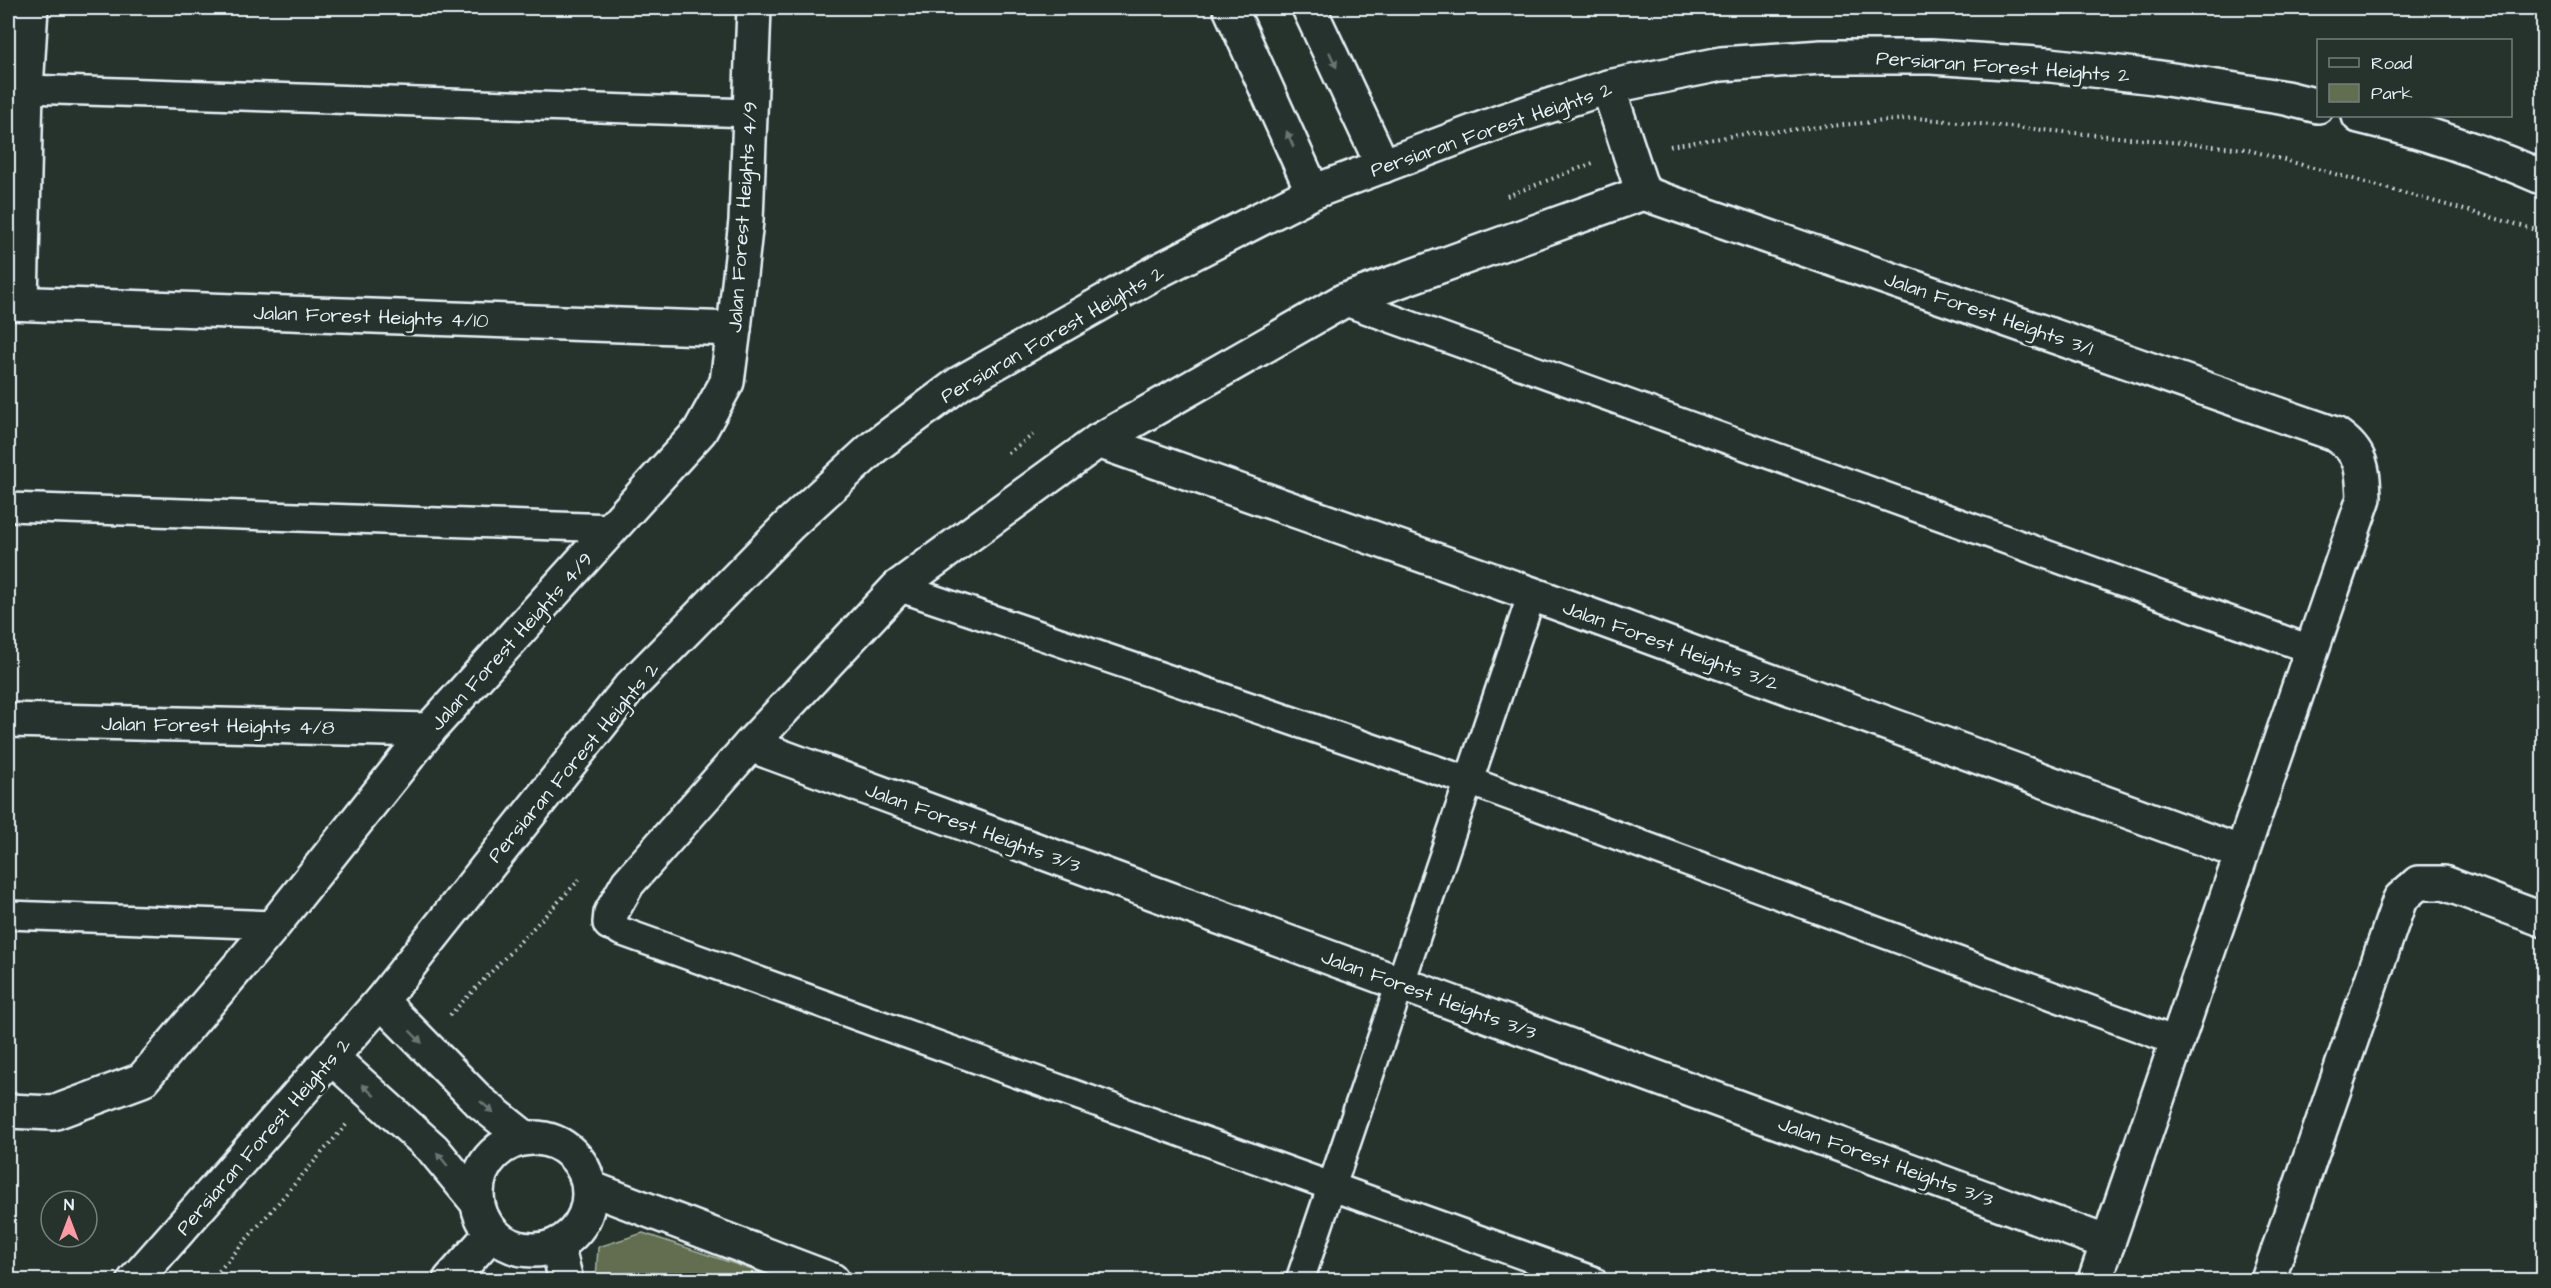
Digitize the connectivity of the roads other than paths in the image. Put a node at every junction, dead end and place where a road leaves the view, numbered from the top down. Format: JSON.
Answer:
{"nodes":[{"id":1,"x":31,"y":8,"type":"edge"},
{"id":2,"x":754,"y":8,"type":"edge"},
{"id":3,"x":1230,"y":8,"type":"edge"},
{"id":4,"x":1309,"y":8,"type":"edge"},
{"id":5,"x":1608,"y":87,"type":"junction"},
{"id":6,"x":26,"y":89,"type":"junction"},
{"id":7,"x":2317,"y":106,"type":"edge"},
{"id":8,"x":751,"y":113,"type":"junction"},
{"id":9,"x":2363,"y":117,"type":"edge"},
{"id":10,"x":1383,"y":166,"type":"junction"},
{"id":11,"x":2544,"y":178,"type":"edge"},
{"id":12,"x":1313,"y":192,"type":"junction"},
{"id":13,"x":1643,"y":193,"type":"junction"},
{"id":14,"x":1343,"y":301,"type":"junction"},
{"id":15,"x":14,"y":303,"type":"edge"},
{"id":16,"x":734,"y":329,"type":"junction"},
{"id":17,"x":1098,"y":441,"type":"junction"},
{"id":18,"x":8,"y":507,"type":"edge"},
{"id":19,"x":613,"y":528,"type":"junction"},
{"id":20,"x":898,"y":587,"type":"junction"},
{"id":21,"x":1532,"y":594,"type":"junction"},
{"id":22,"x":2312,"y":650,"type":"junction"},
{"id":23,"x":8,"y":720,"type":"edge"},
{"id":24,"x":429,"y":730,"type":"junction"},
{"id":25,"x":750,"y":745,"type":"junction"},
{"id":26,"x":1469,"y":781,"type":"junction"},
{"id":27,"x":2242,"y":853,"type":"junction"},
{"id":28,"x":8,"y":915,"type":"edge"},
{"id":29,"x":2544,"y":920,"type":"edge"},
{"id":30,"x":610,"y":923,"type":"joint"},
{"id":31,"x":274,"y":925,"type":"junction"},
{"id":32,"x":1401,"y":983,"type":"junction"},
{"id":33,"x":381,"y":1001,"type":"junction"},
{"id":34,"x":2178,"y":1042,"type":"junction"},
{"id":35,"x":332,"y":1058,"type":"junction"},
{"id":36,"x":8,"y":1111,"type":"edge"},
{"id":37,"x":525,"y":1138,"type":"junction"},
{"id":38,"x":1332,"y":1187,"type":"junction"},
{"id":39,"x":590,"y":1188,"type":"junction"},
{"id":40,"x":476,"y":1201,"type":"junction"},
{"id":41,"x":492,"y":1233,"type":"junction"},
{"id":42,"x":2108,"y":1243,"type":"junction"},
{"id":43,"x":557,"y":1245,"type":"junction"},
{"id":44,"x":135,"y":1281,"type":"edge"},
{"id":45,"x":450,"y":1281,"type":"edge"},
{"id":46,"x":566,"y":1281,"type":"edge"},
{"id":47,"x":832,"y":1281,"type":"edge"},
{"id":48,"x":1300,"y":1281,"type":"edge"},
{"id":49,"x":1592,"y":1281,"type":"edge"},
{"id":50,"x":2095,"y":1281,"type":"edge"},
{"id":51,"x":2268,"y":1281,"type":"edge"}],
"edges":[{"from":1,"to":6,"type":"street"},
{"from":2,"to":8,"type":"street","name":"Jalan Forest Heights 4/9"},
{"from":12,"to":3,"type":"street","one_way":true},
{"from":4,"to":10,"type":"street","one_way":true},
{"from":5,"to":7,"type":"street","name":"Persiaran Forest Heights 2"},
{"from":5,"to":10,"type":"street","name":"Persiaran Forest Heights 2"},
{"from":5,"to":13,"type":"street"},
{"from":6,"to":8,"type":"lane"},
{"from":6,"to":15,"type":"street"},
{"from":8,"to":16,"type":"street","name":"Jalan Forest Heights 4/9"},
{"from":9,"to":11,"type":"street"},
{"from":10,"to":12,"type":"street","name":"Persiaran Forest Heights 2"},
{"from":12,"to":33,"type":"street","name":"Persiaran Forest Heights 2"},
{"from":13,"to":14,"type":"street"},
{"from":13,"to":22,"type":"street","name":"Jalan Forest Heights 3/1"},
{"from":14,"to":17,"type":"street"},
{"from":14,"to":22,"type":"lane"},
{"from":15,"to":16,"type":"street","name":"Jalan Forest Heights 4/10"},
{"from":16,"to":19,"type":"street","name":"Jalan Forest Heights 4/9"},
{"from":17,"to":20,"type":"street"},
{"from":17,"to":21,"type":"street","name":"Jalan Forest Heights 3/2"},
{"from":18,"to":19,"type":"lane"},
{"from":19,"to":24,"type":"street","name":"Jalan Forest Heights 4/9"},
{"from":20,"to":25,"type":"street"},
{"from":20,"to":26,"type":"lane"},
{"from":21,"to":26,"type":"lane"},
{"from":21,"to":27,"type":"street","name":"Jalan Forest Heights 3/2"},
{"from":22,"to":27,"type":"street"},
{"from":23,"to":24,"type":"street","name":"Jalan Forest Heights 4/8"},
{"from":24,"to":31,"type":"street","name":"Jalan Forest Heights 4/9"},
{"from":25,"to":30,"type":"street"},
{"from":25,"to":32,"type":"street","name":"Jalan Forest Heights 3/3"},
{"from":26,"to":32,"type":"lane"},
{"from":26,"to":34,"type":"lane"},
{"from":27,"to":34,"type":"street"},
{"from":28,"to":31,"type":"lane"},
{"from":29,"to":51,"type":"street"},
{"from":30,"to":38,"type":"lane"},
{"from":31,"to":36,"type":"street","name":"Jalan Forest Heights 4/9"},
{"from":32,"to":38,"type":"lane"},
{"from":32,"to":42,"type":"street","name":"Jalan Forest Heights 3/3"},
{"from":33,"to":35,"type":"street","name":"Persiaran Forest Heights 2"},
{"from":33,"to":37,"type":"street","one_way":true},
{"from":34,"to":42,"type":"street"},
{"from":40,"to":35,"type":"street","one_way":true},
{"from":35,"to":44,"type":"street","name":"Persiaran Forest Heights 2"},
{"from":37,"to":39,"type":"street"},
{"from":37,"to":40,"type":"street"},
{"from":38,"to":48,"type":"lane"},
{"from":38,"to":49,"type":"lane"},
{"from":39,"to":43,"type":"street"},
{"from":39,"to":47,"type":"street"},
{"from":40,"to":41,"type":"street"},
{"from":41,"to":43,"type":"street"},
{"from":41,"to":45,"type":"street"},
{"from":42,"to":50,"type":"street"},
{"from":43,"to":46,"type":"street"}]}
